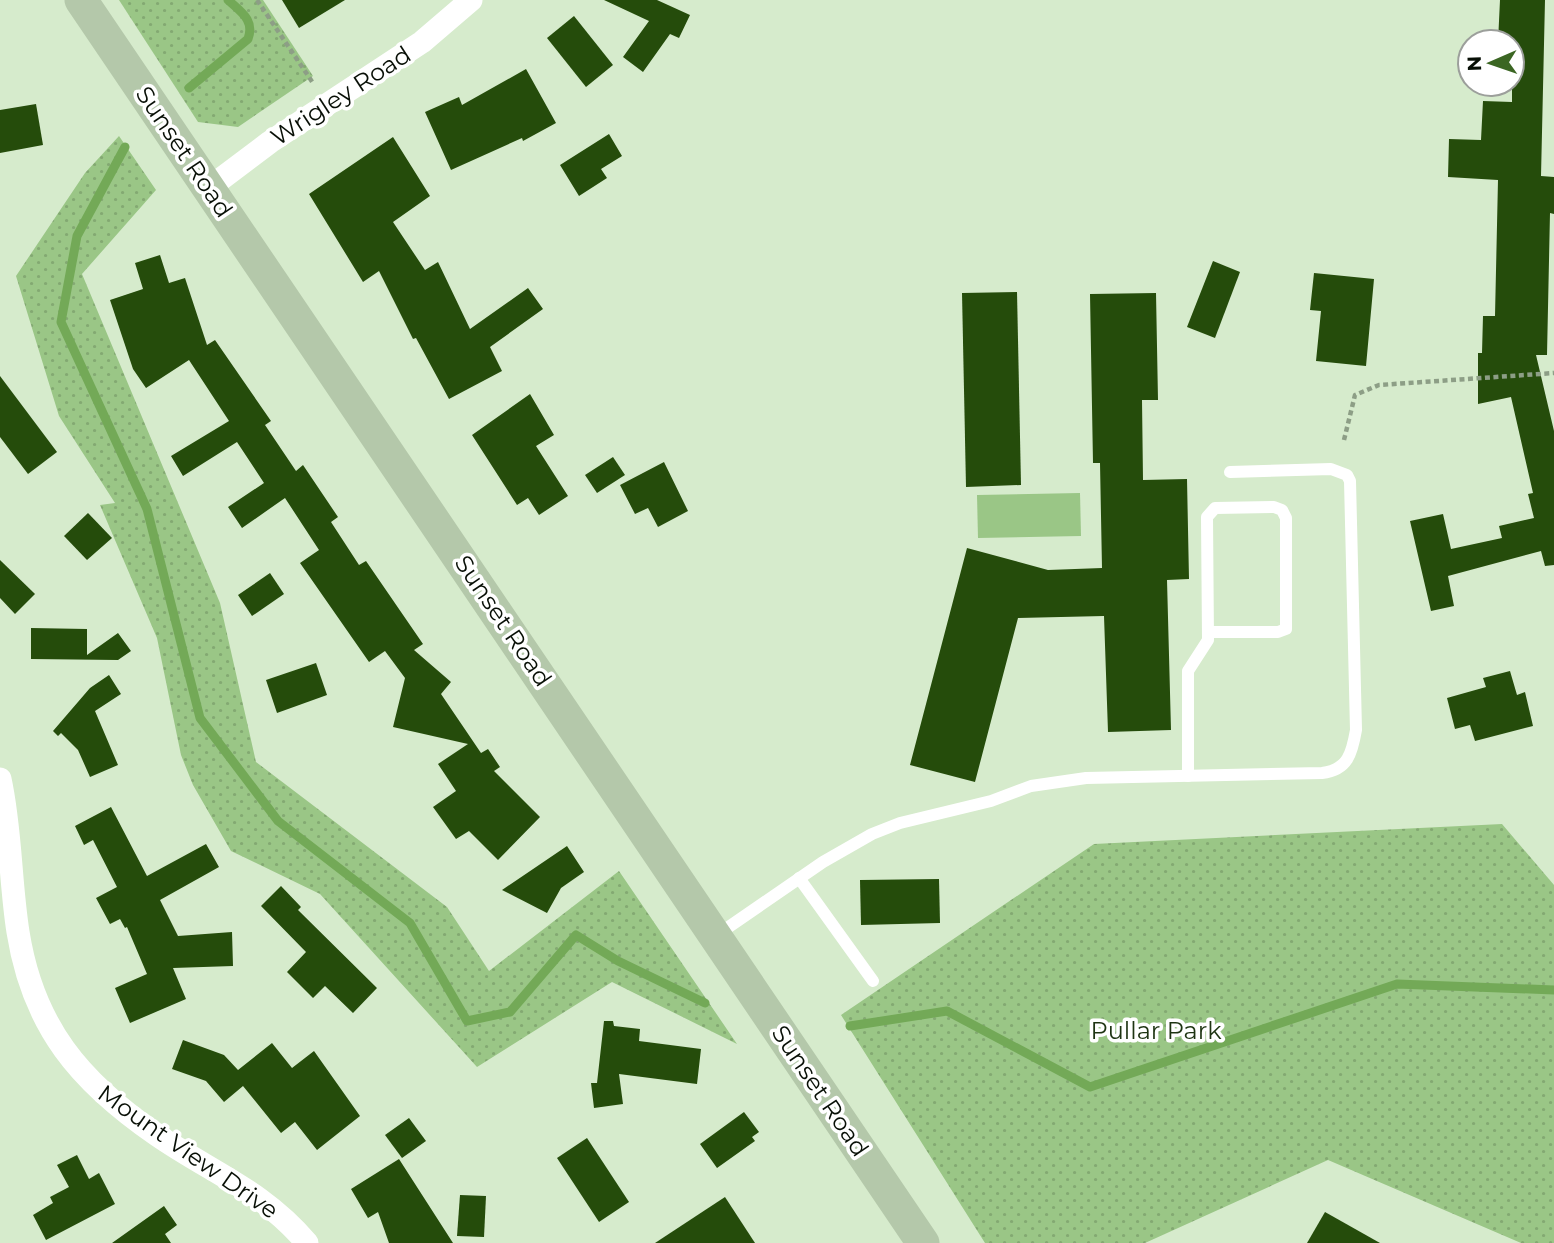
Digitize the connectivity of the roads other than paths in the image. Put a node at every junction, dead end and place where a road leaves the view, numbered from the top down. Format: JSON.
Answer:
{"nodes":[{"id":1,"x":81,"y":0,"type":"edge"},
{"id":2,"x":471,"y":0,"type":"edge"},
{"id":3,"x":209,"y":188,"type":"junction"},
{"id":4,"x":1230,"y":472,"type":"dead end"},
{"id":5,"x":1209,"y":632,"type":"junction"},
{"id":6,"x":1188,"y":776,"type":"junction"},
{"id":7,"x":0,"y":779,"type":"edge"},
{"id":8,"x":799,"y":878,"type":"junction"},
{"id":9,"x":716,"y":936,"type":"junction"},
{"id":10,"x":873,"y":981,"type":"dead end"},
{"id":11,"x":307,"y":1243,"type":"edge"},
{"id":12,"x":923,"y":1243,"type":"edge"}],
"edges":[{"from":1,"to":3,"type":"main road","name":"Sunset Road"},
{"from":2,"to":3,"type":"street","name":"Wrigley Road"},
{"from":3,"to":9,"type":"main road","name":"Sunset Road"},
{"from":4,"to":6,"type":"lane"},
{"from":5,"to":5,"type":"lane"},
{"from":5,"to":6,"type":"lane"},
{"from":6,"to":8,"type":"lane"},
{"from":7,"to":11,"type":"street","name":"Mount View Drive"},
{"from":8,"to":9,"type":"lane"},
{"from":8,"to":10,"type":"lane"},
{"from":9,"to":12,"type":"main road","name":"Sunset Road"}]}
